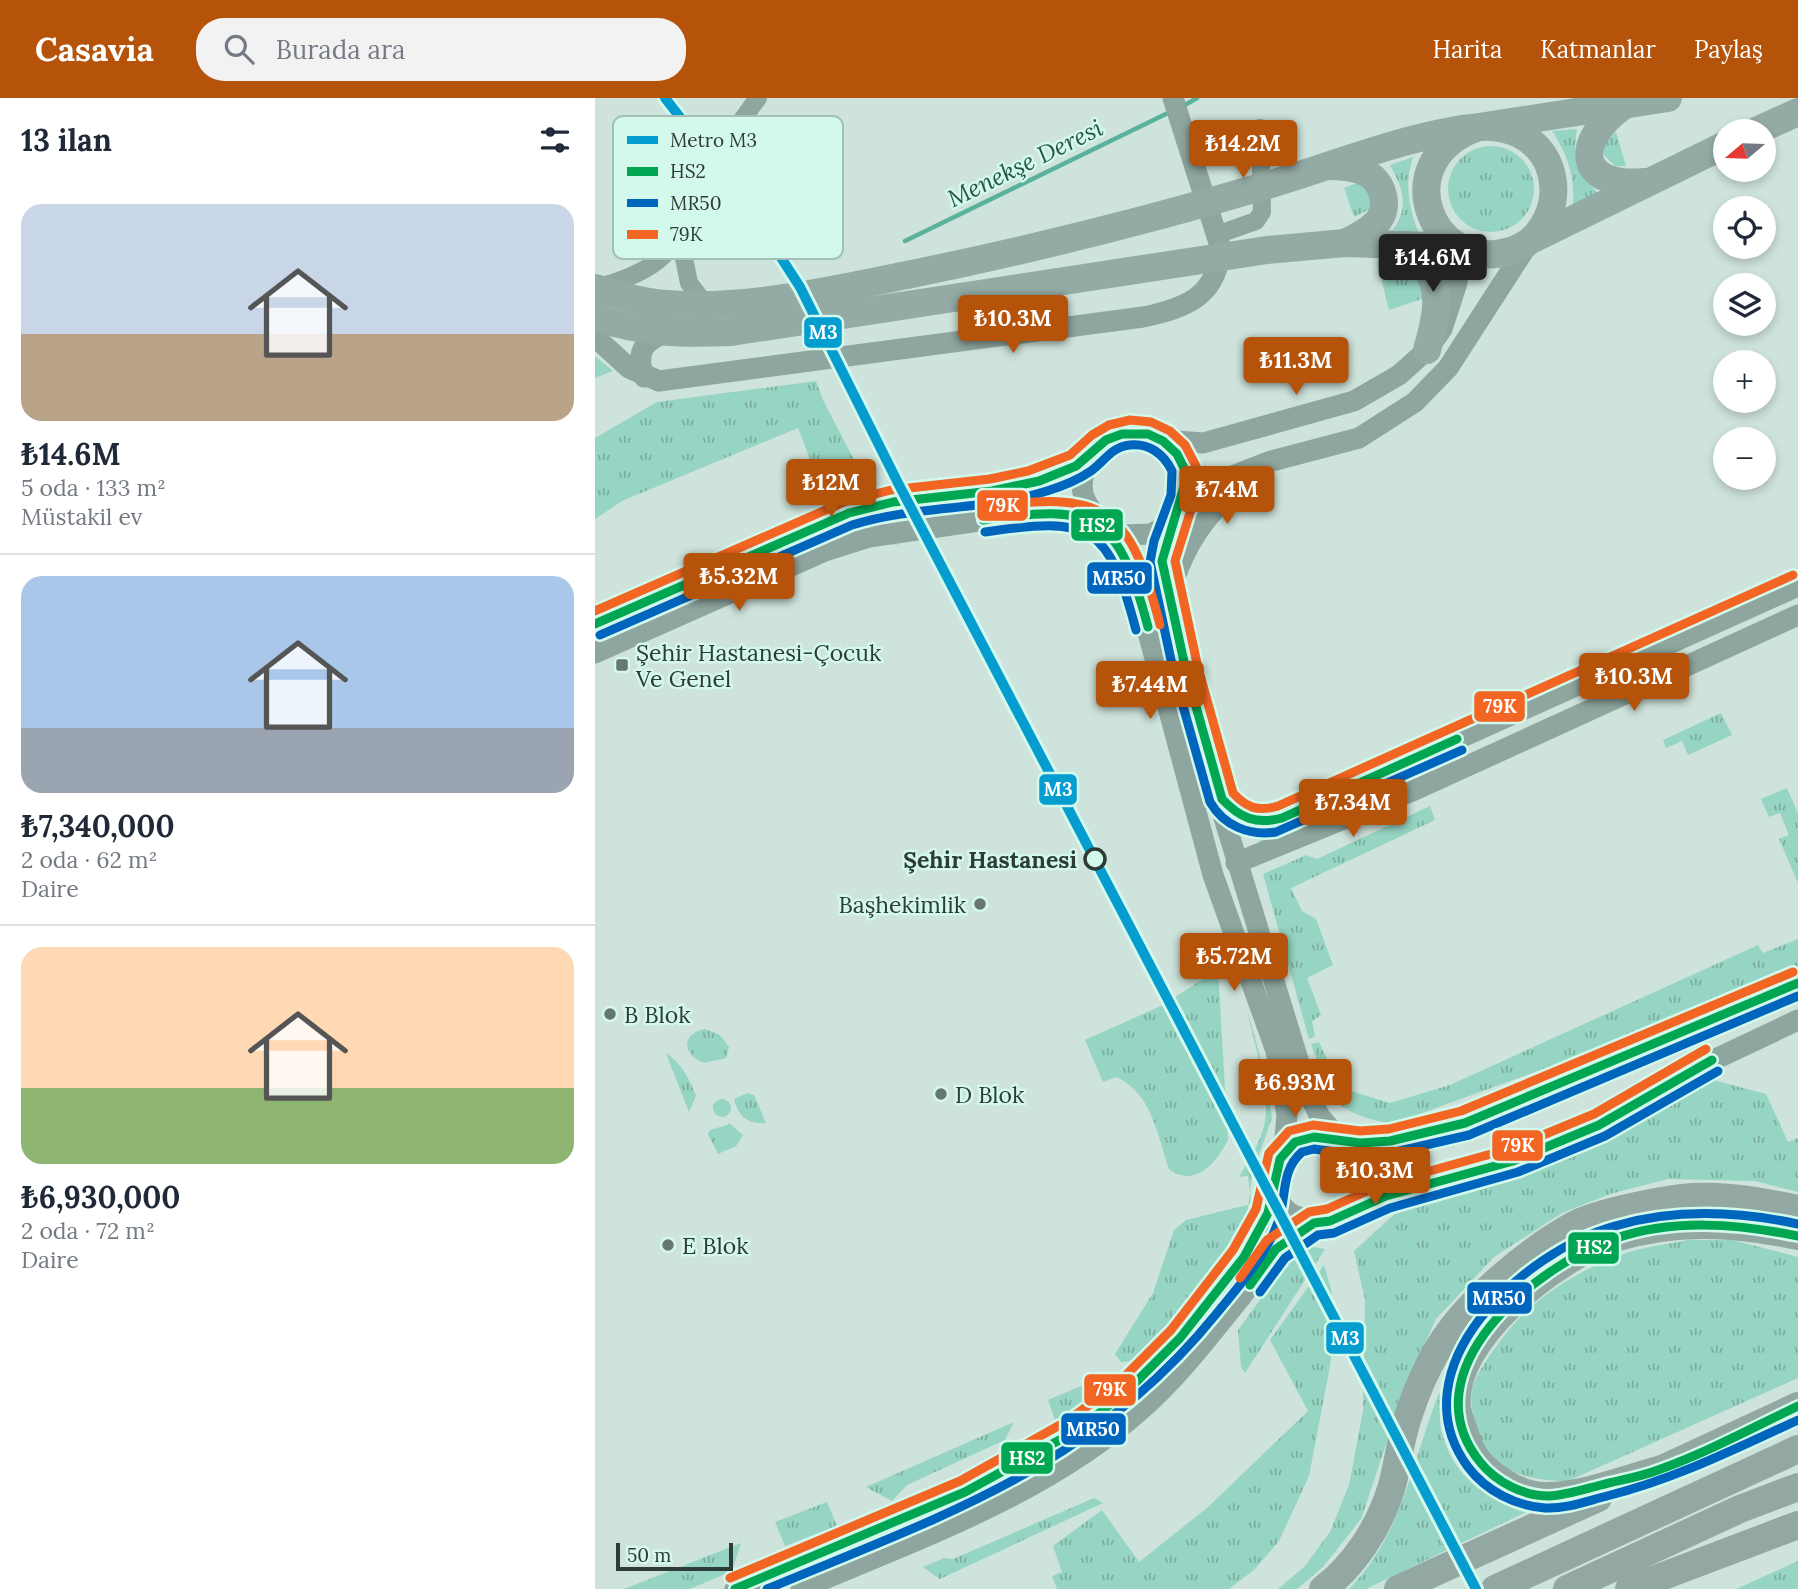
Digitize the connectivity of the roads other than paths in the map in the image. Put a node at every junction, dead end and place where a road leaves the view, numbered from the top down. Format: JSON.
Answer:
{"nodes":[{"id":1,"x":758,"y":98,"type":"edge"},
{"id":2,"x":1173,"y":98,"type":"edge"},
{"id":3,"x":1668,"y":98,"type":"edge"},
{"id":4,"x":1622,"y":106,"type":"junction"},
{"id":5,"x":1798,"y":112,"type":"edge"},
{"id":6,"x":744,"y":116,"type":"edge"},
{"id":7,"x":1776,"y":122,"type":"edge"},
{"id":8,"x":1479,"y":127,"type":"junction"},
{"id":9,"x":1261,"y":128,"type":"dead end"},
{"id":10,"x":1713,"y":151,"type":"edge"},
{"id":11,"x":1333,"y":166,"type":"junction"},
{"id":12,"x":1648,"y":182,"type":"junction"},
{"id":13,"x":1219,"y":234,"type":"junction"},
{"id":14,"x":1530,"y":241,"type":"junction"},
{"id":15,"x":1345,"y":243,"type":"junction"},
{"id":16,"x":1403,"y":245,"type":"junction"},
{"id":17,"x":1460,"y":247,"type":"junction"},
{"id":18,"x":656,"y":259,"type":"edge"},
{"id":19,"x":684,"y":259,"type":"edge"},
{"id":20,"x":596,"y":288,"type":"edge"},
{"id":21,"x":705,"y":304,"type":"junction"},
{"id":22,"x":820,"y":304,"type":"junction"},
{"id":23,"x":595,"y":317,"type":"edge"},
{"id":24,"x":665,"y":333,"type":"junction"},
{"id":25,"x":595,"y":337,"type":"edge"},
{"id":26,"x":1427,"y":350,"type":"junction"},
{"id":27,"x":645,"y":377,"type":"junction"},
{"id":28,"x":1163,"y":440,"type":"junction"},
{"id":29,"x":1089,"y":457,"type":"junction"},
{"id":30,"x":1285,"y":460,"type":"junction"},
{"id":31,"x":861,"y":510,"type":"junction"},
{"id":32,"x":1175,"y":517,"type":"junction"},
{"id":33,"x":1107,"y":529,"type":"junction"},
{"id":34,"x":861,"y":540,"type":"junction"},
{"id":35,"x":758,"y":551,"type":"junction"},
{"id":36,"x":1798,"y":586,"type":"edge"},
{"id":37,"x":1170,"y":594,"type":"junction"},
{"id":38,"x":724,"y":597,"type":"junction"},
{"id":39,"x":1798,"y":615,"type":"edge"},
{"id":40,"x":595,"y":624,"type":"edge"},
{"id":41,"x":595,"y":653,"type":"edge"},
{"id":42,"x":1221,"y":799,"type":"junction"},
{"id":43,"x":1203,"y":831,"type":"junction"},
{"id":44,"x":1236,"y":863,"type":"junction"},
{"id":45,"x":1798,"y":983,"type":"edge"},
{"id":46,"x":1798,"y":1020,"type":"edge"},
{"id":47,"x":1337,"y":1141,"type":"junction"},
{"id":48,"x":1275,"y":1173,"type":"junction"},
{"id":49,"x":1798,"y":1209,"type":"edge"},
{"id":50,"x":1345,"y":1213,"type":"junction"},
{"id":51,"x":1314,"y":1223,"type":"junction"},
{"id":52,"x":1798,"y":1236,"type":"edge"},
{"id":53,"x":1798,"y":1406,"type":"edge"},
{"id":54,"x":1051,"y":1448,"type":"junction"},
{"id":55,"x":1798,"y":1449,"type":"edge"},
{"id":56,"x":1072,"y":1464,"type":"junction"},
{"id":57,"x":1662,"y":1469,"type":"junction"},
{"id":58,"x":1798,"y":1487,"type":"edge"},
{"id":59,"x":1798,"y":1525,"type":"edge"},
{"id":60,"x":1798,"y":1539,"type":"edge"},
{"id":61,"x":776,"y":1571,"type":"junction"},
{"id":62,"x":1662,"y":1577,"type":"junction"},
{"id":63,"x":802,"y":1588,"type":"edge"},
{"id":64,"x":735,"y":1589,"type":"edge"},
{"id":65,"x":1323,"y":1589,"type":"edge"},
{"id":66,"x":1398,"y":1589,"type":"edge"},
{"id":67,"x":1495,"y":1589,"type":"edge"},
{"id":68,"x":1567,"y":1589,"type":"edge"},
{"id":69,"x":1629,"y":1589,"type":"edge"}],
"edges":[{"from":1,"to":6,"type":"street"},
{"from":2,"to":13,"type":"street"},
{"from":3,"to":4,"type":"main road"},
{"from":4,"to":8,"type":"main road"},
{"from":4,"to":12,"type":"main road"},
{"from":5,"to":7,"type":"main road"},
{"from":8,"to":11,"type":"main road"},
{"from":8,"to":14,"type":"main road"},
{"from":8,"to":17,"type":"main road"},
{"from":9,"to":13,"type":"street"},
{"from":10,"to":12,"type":"main road"},
{"from":11,"to":15,"type":"main road"},
{"from":11,"to":22,"type":"main road"},
{"from":12,"to":14,"type":"main road"},
{"from":13,"to":27,"type":"street"},
{"from":14,"to":17,"type":"main road"},
{"from":14,"to":30,"type":"street"},
{"from":15,"to":16,"type":"main road"},
{"from":15,"to":22,"type":"main road"},
{"from":16,"to":17,"type":"main road"},
{"from":16,"to":26,"type":"main road"},
{"from":17,"to":26,"type":"street"},
{"from":18,"to":20,"type":"street"},
{"from":19,"to":21,"type":"street"},
{"from":20,"to":21,"type":"main road"},
{"from":21,"to":22,"type":"main road"},
{"from":22,"to":24,"type":"main road"},
{"from":23,"to":24,"type":"main road"},
{"from":24,"to":27,"type":"street"},
{"from":25,"to":27,"type":"street"},
{"from":26,"to":28,"type":"street"},
{"from":28,"to":29,"type":"street"},
{"from":28,"to":32,"type":"street"},
{"from":29,"to":31,"type":"street"},
{"from":29,"to":33,"type":"street"},
{"from":30,"to":32,"type":"street"},
{"from":30,"to":37,"type":"street"},
{"from":31,"to":34,"type":"street"},
{"from":31,"to":35,"type":"street"},
{"from":32,"to":33,"type":"street"},
{"from":32,"to":37,"type":"street"},
{"from":33,"to":34,"type":"street"},
{"from":33,"to":43,"type":"street"},
{"from":34,"to":38,"type":"street"},
{"from":35,"to":38,"type":"street"},
{"from":35,"to":40,"type":"street"},
{"from":36,"to":42,"type":"street"},
{"from":37,"to":42,"type":"street"},
{"from":38,"to":41,"type":"street"},
{"from":39,"to":44,"type":"street"},
{"from":42,"to":44,"type":"street"},
{"from":43,"to":44,"type":"street"},
{"from":43,"to":48,"type":"street"},
{"from":44,"to":47,"type":"street"},
{"from":45,"to":47,"type":"street"},
{"from":46,"to":50,"type":"street"},
{"from":47,"to":48,"type":"street"},
{"from":47,"to":50,"type":"street"},
{"from":48,"to":51,"type":"street"},
{"from":48,"to":54,"type":"street"},
{"from":49,"to":65,"type":"highway"},
{"from":50,"to":51,"type":"street"},
{"from":51,"to":56,"type":"street"},
{"from":52,"to":57,"type":"highway"},
{"from":53,"to":57,"type":"highway"},
{"from":54,"to":56,"type":"street"},
{"from":54,"to":61,"type":"street"},
{"from":55,"to":67,"type":"highway"},
{"from":56,"to":63,"type":"street"},
{"from":57,"to":66,"type":"highway"},
{"from":58,"to":68,"type":"highway"},
{"from":59,"to":62,"type":"highway"},
{"from":60,"to":62,"type":"highway"},
{"from":61,"to":63,"type":"street"},
{"from":61,"to":64,"type":"street"},
{"from":62,"to":69,"type":"highway"}]}
